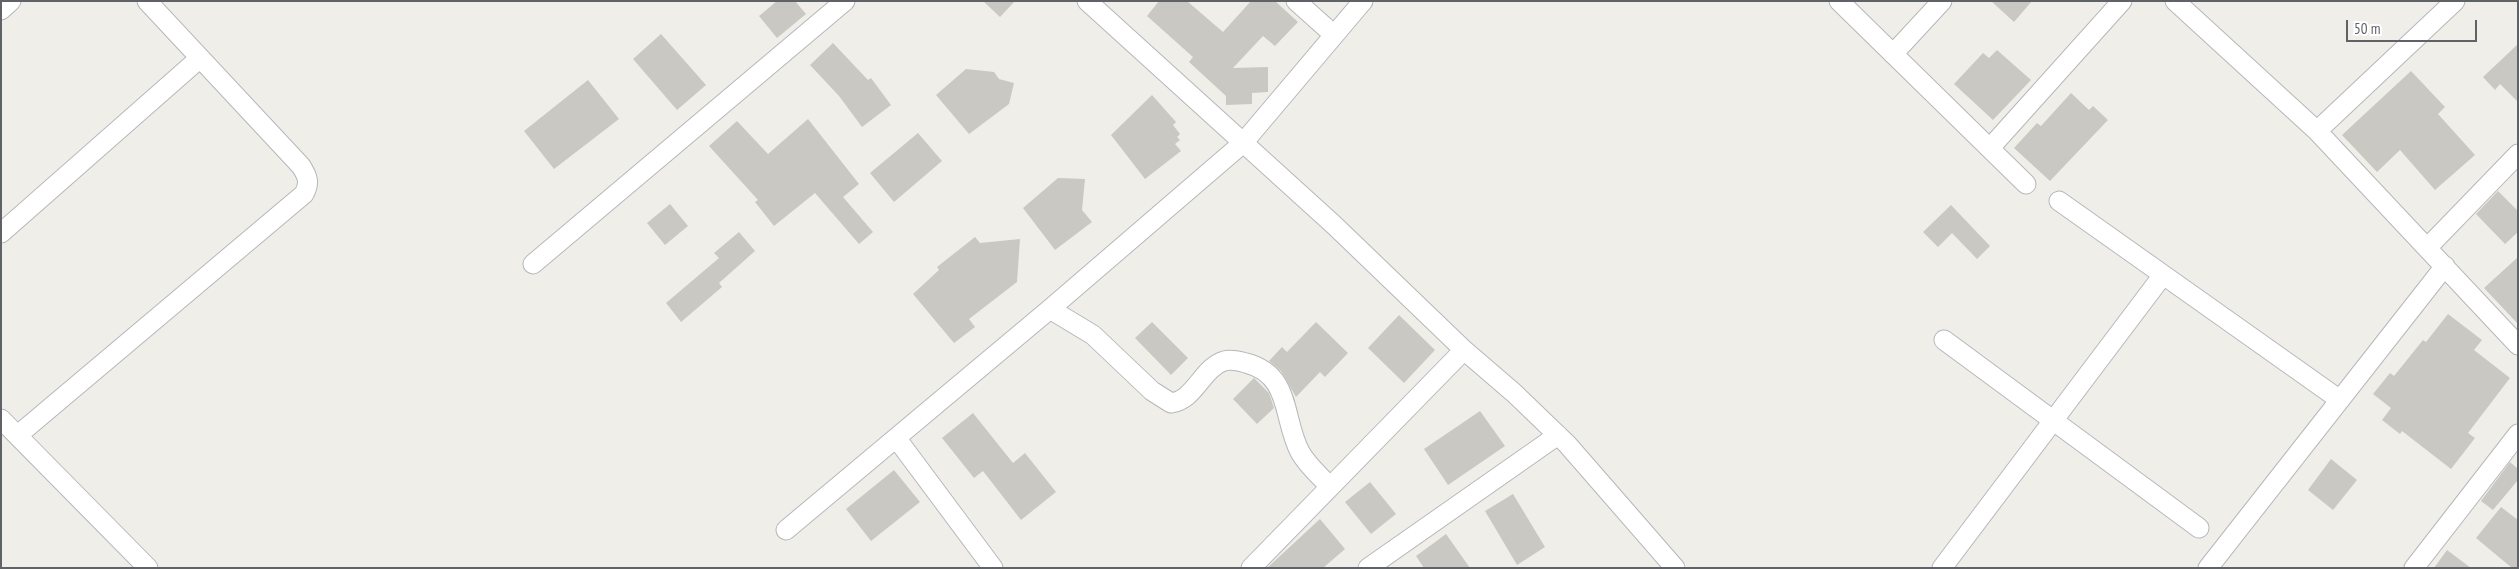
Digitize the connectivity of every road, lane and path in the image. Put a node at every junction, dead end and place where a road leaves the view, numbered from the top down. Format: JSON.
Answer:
{"nodes":[{"id":1,"x":11,"y":1,"type":"edge"},
{"id":2,"x":147,"y":1,"type":"edge"},
{"id":3,"x":845,"y":1,"type":"edge"},
{"id":4,"x":1087,"y":1,"type":"edge"},
{"id":5,"x":1296,"y":1,"type":"edge"},
{"id":6,"x":1363,"y":1,"type":"edge"},
{"id":7,"x":1839,"y":1,"type":"edge"},
{"id":8,"x":1942,"y":1,"type":"edge"},
{"id":9,"x":2122,"y":1,"type":"edge"},
{"id":10,"x":2175,"y":1,"type":"edge"},
{"id":11,"x":2455,"y":1,"type":"edge"},
{"id":12,"x":1,"y":10,"type":"edge"},
{"id":13,"x":1334,"y":35,"type":"junction"},
{"id":14,"x":1893,"y":54,"type":"junction"},
{"id":15,"x":200,"y":58,"type":"junction"},
{"id":16,"x":2317,"y":131,"type":"junction"},
{"id":17,"x":1242,"y":144,"type":"junction"},
{"id":18,"x":1990,"y":148,"type":"junction"},
{"id":19,"x":2518,"y":154,"type":"edge"},
{"id":20,"x":2026,"y":184,"type":"dead end"},
{"id":21,"x":2059,"y":201,"type":"dead end"},
{"id":22,"x":1,"y":233,"type":"edge"},
{"id":23,"x":2428,"y":247,"type":"junction"},
{"id":24,"x":533,"y":264,"type":"dead end"},
{"id":25,"x":2445,"y":266,"type":"junction"},
{"id":26,"x":2163,"y":275,"type":"junction"},
{"id":27,"x":1050,"y":309,"type":"junction"},
{"id":28,"x":1944,"y":340,"type":"dead end"},
{"id":29,"x":2518,"y":345,"type":"edge"},
{"id":30,"x":1464,"y":350,"type":"junction"},
{"id":31,"x":2340,"y":400,"type":"junction"},
{"id":32,"x":1,"y":419,"type":"edge"},
{"id":33,"x":2053,"y":420,"type":"junction"},
{"id":34,"x":2518,"y":434,"type":"edge"},
{"id":35,"x":1558,"y":435,"type":"junction"},
{"id":36,"x":18,"y":436,"type":"junction"},
{"id":37,"x":897,"y":439,"type":"junction"},
{"id":38,"x":1330,"y":487,"type":"junction"},
{"id":39,"x":2199,"y":528,"type":"dead end"},
{"id":40,"x":786,"y":530,"type":"dead end"},
{"id":41,"x":148,"y":568,"type":"edge"},
{"id":42,"x":993,"y":568,"type":"edge"},
{"id":43,"x":1251,"y":568,"type":"edge"},
{"id":44,"x":1368,"y":568,"type":"edge"},
{"id":45,"x":1675,"y":568,"type":"edge"},
{"id":46,"x":1942,"y":568,"type":"edge"},
{"id":47,"x":2208,"y":568,"type":"edge"},
{"id":48,"x":2414,"y":568,"type":"edge"}],
"edges":[{"from":1,"to":12,"type":"street"},
{"from":2,"to":15,"type":"street"},
{"from":3,"to":24,"type":"street"},
{"from":4,"to":17,"type":"street"},
{"from":5,"to":13,"type":"street"},
{"from":6,"to":13,"type":"street"},
{"from":7,"to":14,"type":"street"},
{"from":8,"to":14,"type":"street"},
{"from":9,"to":18,"type":"street"},
{"from":10,"to":16,"type":"street"},
{"from":11,"to":16,"type":"street"},
{"from":13,"to":17,"type":"street"},
{"from":14,"to":18,"type":"street"},
{"from":15,"to":22,"type":"street"},
{"from":15,"to":36,"type":"street"},
{"from":16,"to":23,"type":"street"},
{"from":17,"to":27,"type":"street"},
{"from":17,"to":30,"type":"street"},
{"from":18,"to":20,"type":"street"},
{"from":19,"to":23,"type":"street"},
{"from":21,"to":26,"type":"street"},
{"from":23,"to":25,"type":"street"},
{"from":25,"to":29,"type":"street"},
{"from":25,"to":31,"type":"street"},
{"from":26,"to":31,"type":"street"},
{"from":26,"to":33,"type":"street"},
{"from":27,"to":37,"type":"street"},
{"from":27,"to":38,"type":"street"},
{"from":28,"to":33,"type":"street"},
{"from":30,"to":35,"type":"street"},
{"from":30,"to":38,"type":"street"},
{"from":31,"to":47,"type":"street"},
{"from":32,"to":36,"type":"street"},
{"from":33,"to":39,"type":"street"},
{"from":33,"to":46,"type":"street"},
{"from":34,"to":48,"type":"street"},
{"from":35,"to":44,"type":"street"},
{"from":35,"to":45,"type":"street"},
{"from":36,"to":41,"type":"street"},
{"from":37,"to":40,"type":"street"},
{"from":37,"to":42,"type":"street"},
{"from":38,"to":43,"type":"street"}]}
